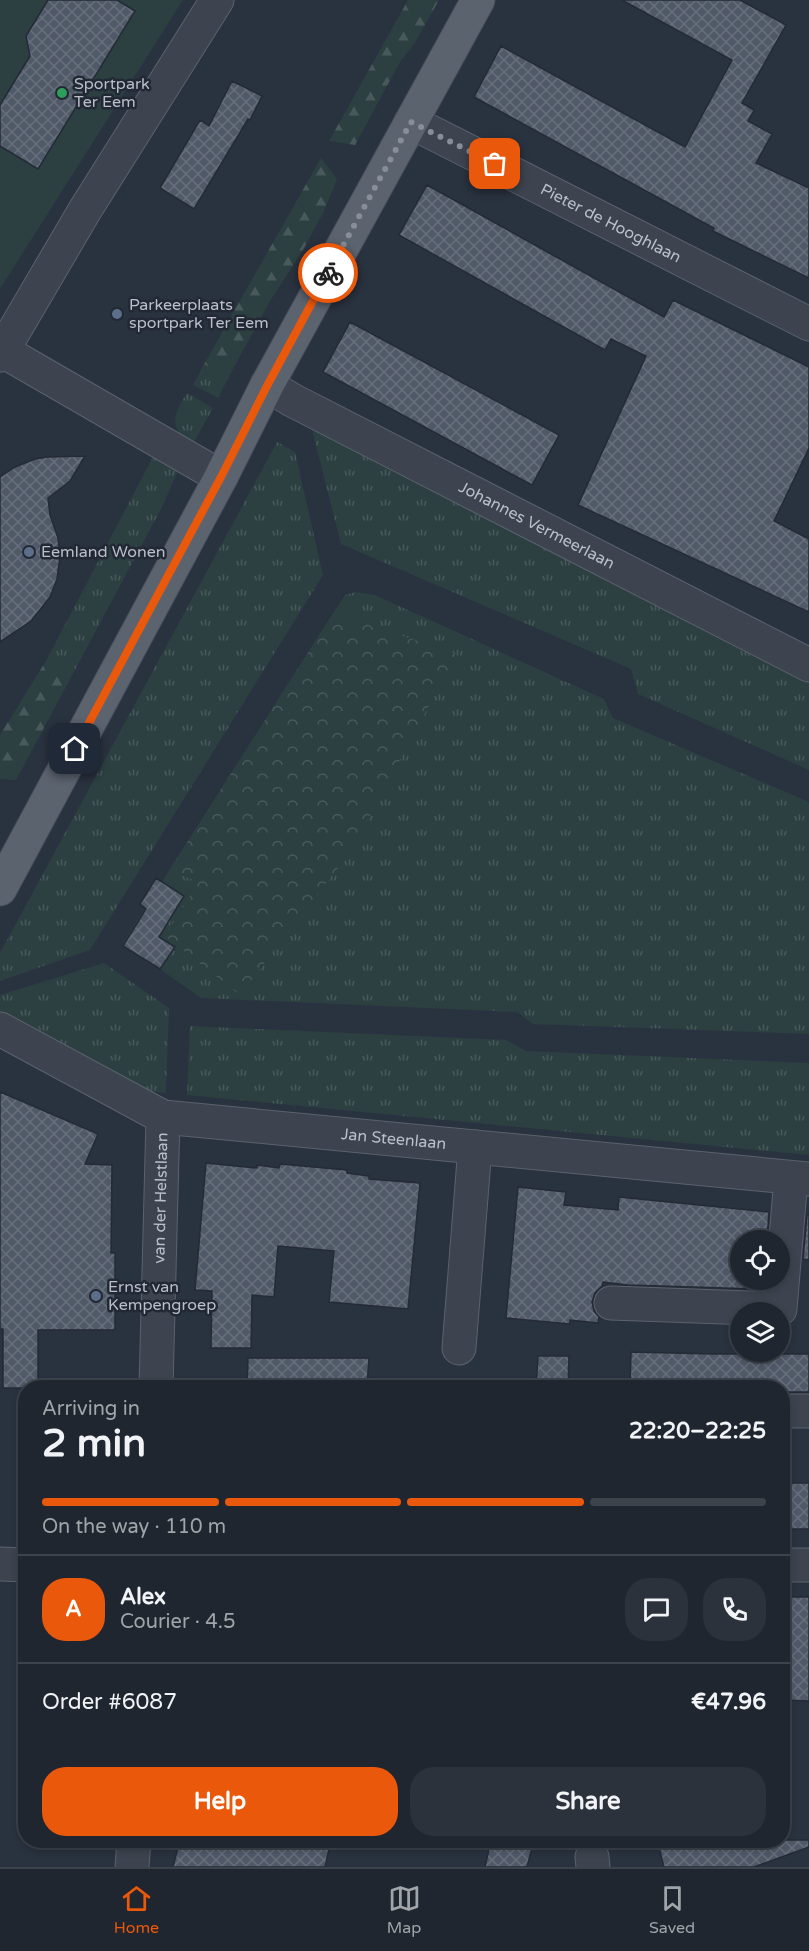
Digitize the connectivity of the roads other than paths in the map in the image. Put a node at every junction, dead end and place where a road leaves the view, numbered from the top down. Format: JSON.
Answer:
{"nodes":[{"id":1,"x":217,"y":0,"type":"edge"},
{"id":2,"x":478,"y":0,"type":"edge"},
{"id":3,"x":411,"y":122,"type":"junction"},
{"id":4,"x":809,"y":324,"type":"edge"},
{"id":5,"x":1,"y":353,"type":"edge"},
{"id":6,"x":267,"y":386,"type":"junction"},
{"id":7,"x":221,"y":477,"type":"junction"},
{"id":8,"x":809,"y":665,"type":"edge"},
{"id":9,"x":0,"y":889,"type":"edge"},
{"id":10,"x":0,"y":1029,"type":"edge"},
{"id":11,"x":163,"y":1117,"type":"junction"},
{"id":12,"x":475,"y":1147,"type":"junction"},
{"id":13,"x":800,"y":1178,"type":"edge"},
{"id":14,"x":611,"y":1303,"type":"dead end"},
{"id":15,"x":459,"y":1348,"type":"dead end"},
{"id":16,"x":156,"y":1380,"type":"edge"},
{"id":17,"x":790,"y":1411,"type":"edge"},
{"id":18,"x":809,"y":1411,"type":"edge"},
{"id":19,"x":0,"y":1564,"type":"edge"},
{"id":20,"x":18,"y":1565,"type":"edge"},
{"id":21,"x":790,"y":1565,"type":"edge"},
{"id":22,"x":809,"y":1565,"type":"edge"},
{"id":23,"x":133,"y":1848,"type":"edge"},
{"id":24,"x":132,"y":1867,"type":"edge"}],
"edges":[{"from":1,"to":5,"type":"street"},
{"from":2,"to":3,"type":"main road"},
{"from":3,"to":4,"type":"street","name":"Pieter de Hooghlaan"},
{"from":3,"to":6,"type":"main road"},
{"from":5,"to":7,"type":"street"},
{"from":6,"to":7,"type":"main road"},
{"from":6,"to":8,"type":"street","name":"Johannes Vermeerlaan"},
{"from":7,"to":9,"type":"main road"},
{"from":10,"to":11,"type":"street","name":"Jan Steenlaan"},
{"from":11,"to":12,"type":"street","name":"Jan Steenlaan"},
{"from":11,"to":16,"type":"street","name":"van der Helstlaan"},
{"from":12,"to":13,"type":"street","name":"Jan Steenlaan"},
{"from":12,"to":15,"type":"street"},
{"from":13,"to":14,"type":"street"},
{"from":17,"to":18,"type":"street"},
{"from":19,"to":20,"type":"street"},
{"from":21,"to":22,"type":"street"},
{"from":23,"to":24,"type":"street"}]}
